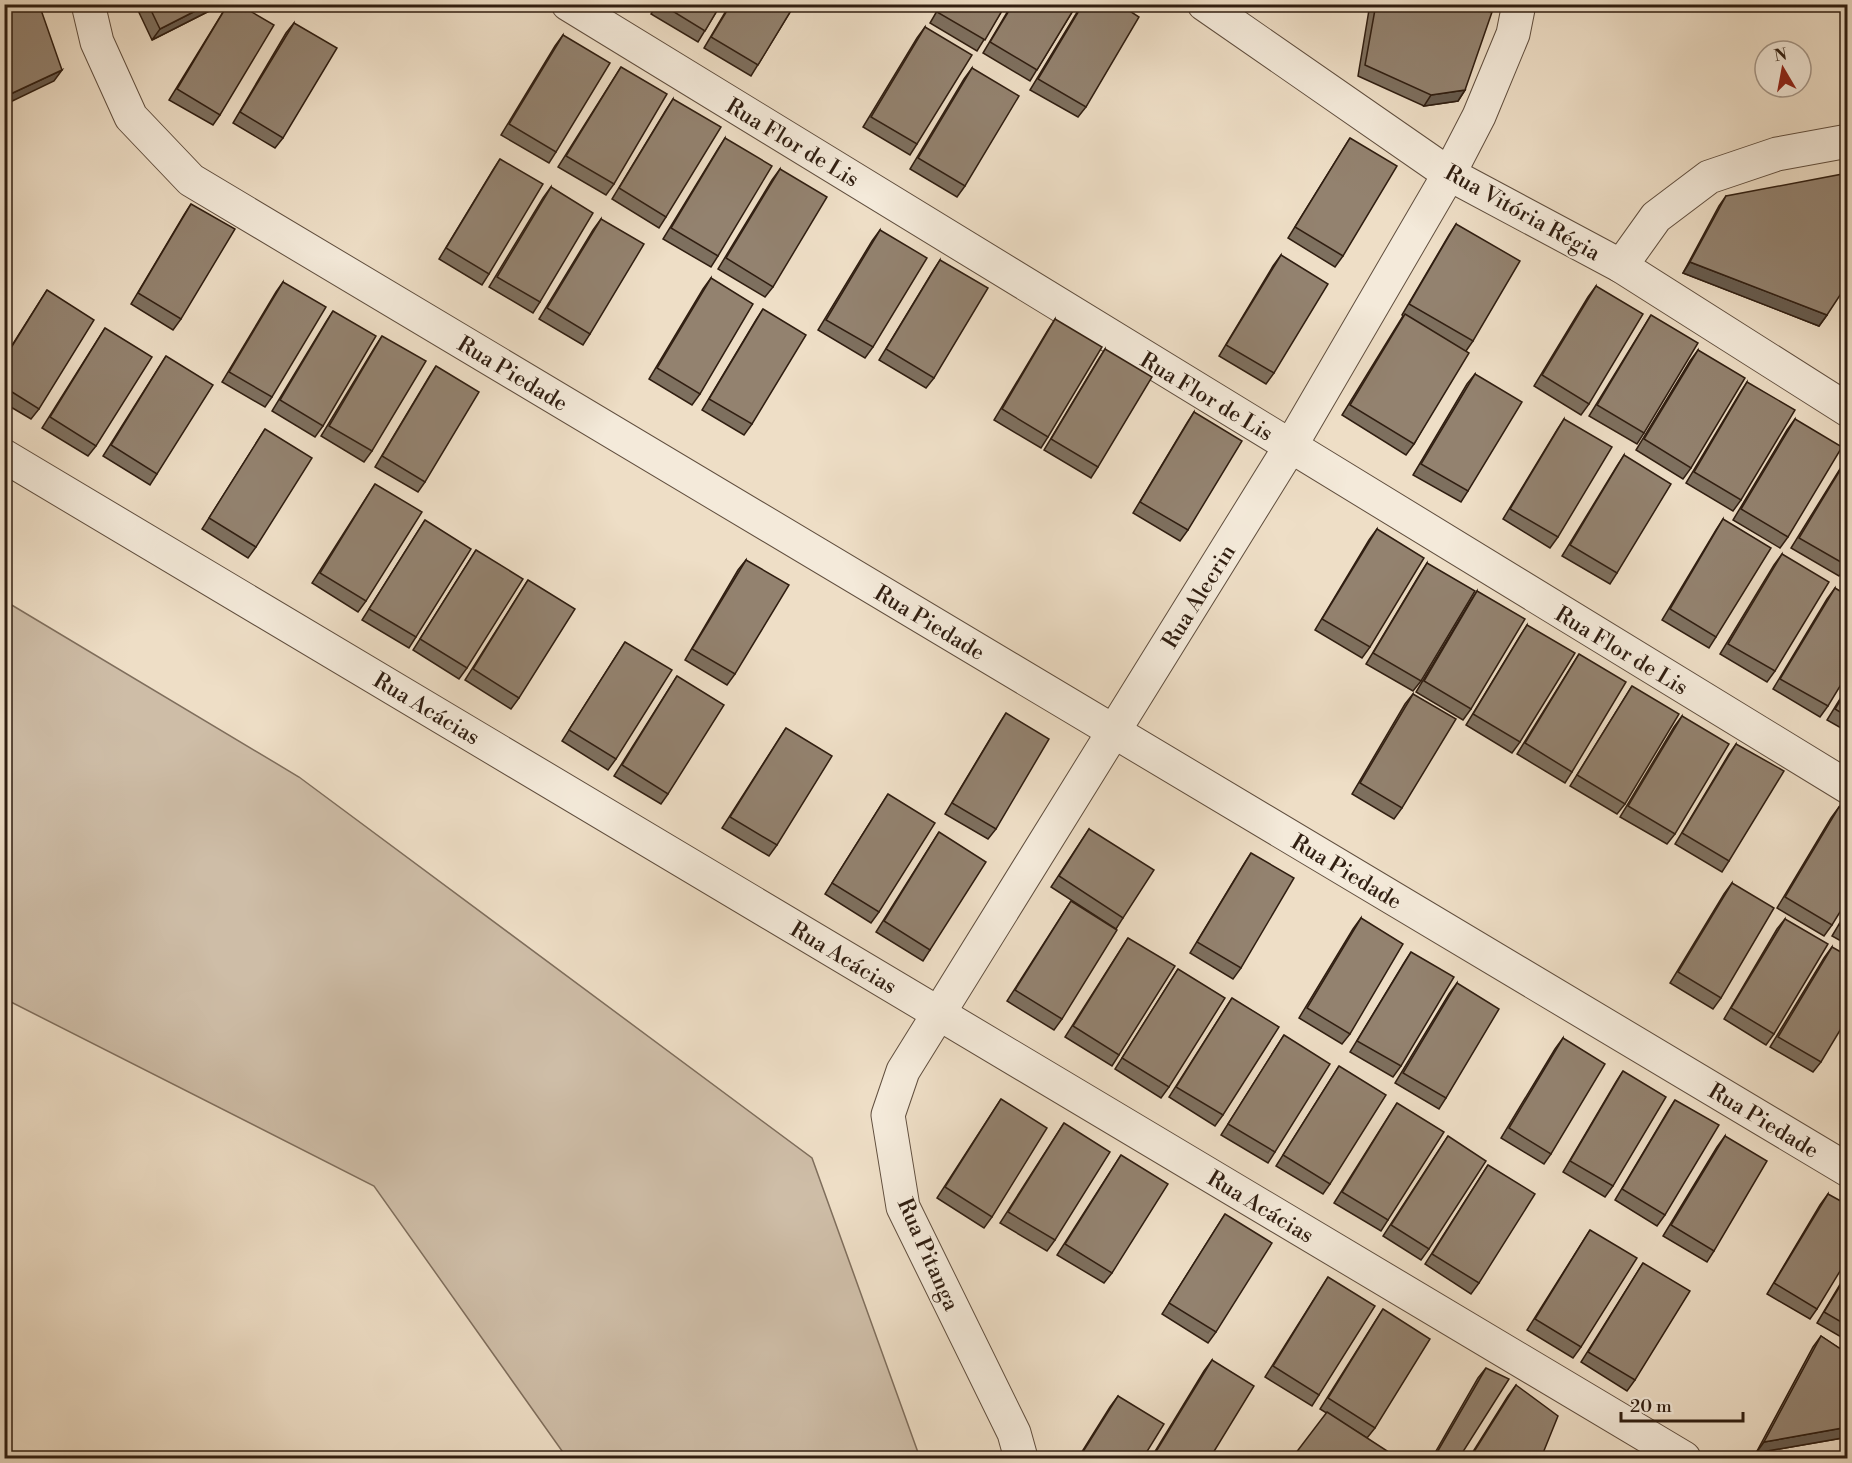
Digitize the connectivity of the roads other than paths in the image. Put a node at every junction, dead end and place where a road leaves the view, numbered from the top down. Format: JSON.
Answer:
{"nodes":[{"id":1,"x":88,"y":4,"type":"edge"},
{"id":2,"x":568,"y":4,"type":"edge"},
{"id":3,"x":1519,"y":4,"type":"edge"},
{"id":4,"x":1215,"y":7,"type":"edge"},
{"id":5,"x":1848,"y":141,"type":"edge"},
{"id":6,"x":1449,"y":174,"type":"junction"},
{"id":7,"x":1621,"y":266,"type":"junction"},
{"id":8,"x":1848,"y":410,"type":"edge"},
{"id":9,"x":1290,"y":447,"type":"junction"},
{"id":10,"x":4,"y":456,"type":"edge"},
{"id":11,"x":1114,"y":732,"type":"junction"},
{"id":12,"x":1848,"y":787,"type":"edge"},
{"id":13,"x":939,"y":1014,"type":"junction"},
{"id":14,"x":1848,"y":1170,"type":"edge"},
{"id":15,"x":1021,"y":1458,"type":"edge"},
{"id":16,"x":1684,"y":1458,"type":"edge"}],
"edges":[{"from":1,"to":11,"type":"street","name":"Rua Piedade"},
{"from":2,"to":9,"type":"street","name":"Rua Flor de Lis"},
{"from":3,"to":6,"type":"street","name":"Rua Alecrin"},
{"from":4,"to":6,"type":"street","name":"Rua Vitória Régia"},
{"from":5,"to":7,"type":"street"},
{"from":6,"to":7,"type":"street","name":"Rua Vitória Régia"},
{"from":6,"to":9,"type":"street","name":"Rua Alecrin"},
{"from":7,"to":8,"type":"street","name":"Rua Vitória Régia"},
{"from":9,"to":11,"type":"street","name":"Rua Alecrin"},
{"from":9,"to":12,"type":"street","name":"Rua Flor de Lis"},
{"from":10,"to":13,"type":"street","name":"Rua Acácias"},
{"from":11,"to":13,"type":"street","name":"Rua Alecrin"},
{"from":11,"to":14,"type":"street","name":"Rua Piedade"},
{"from":13,"to":15,"type":"street","name":"Rua Pitanga"},
{"from":13,"to":16,"type":"street","name":"Rua Acácias"}]}
